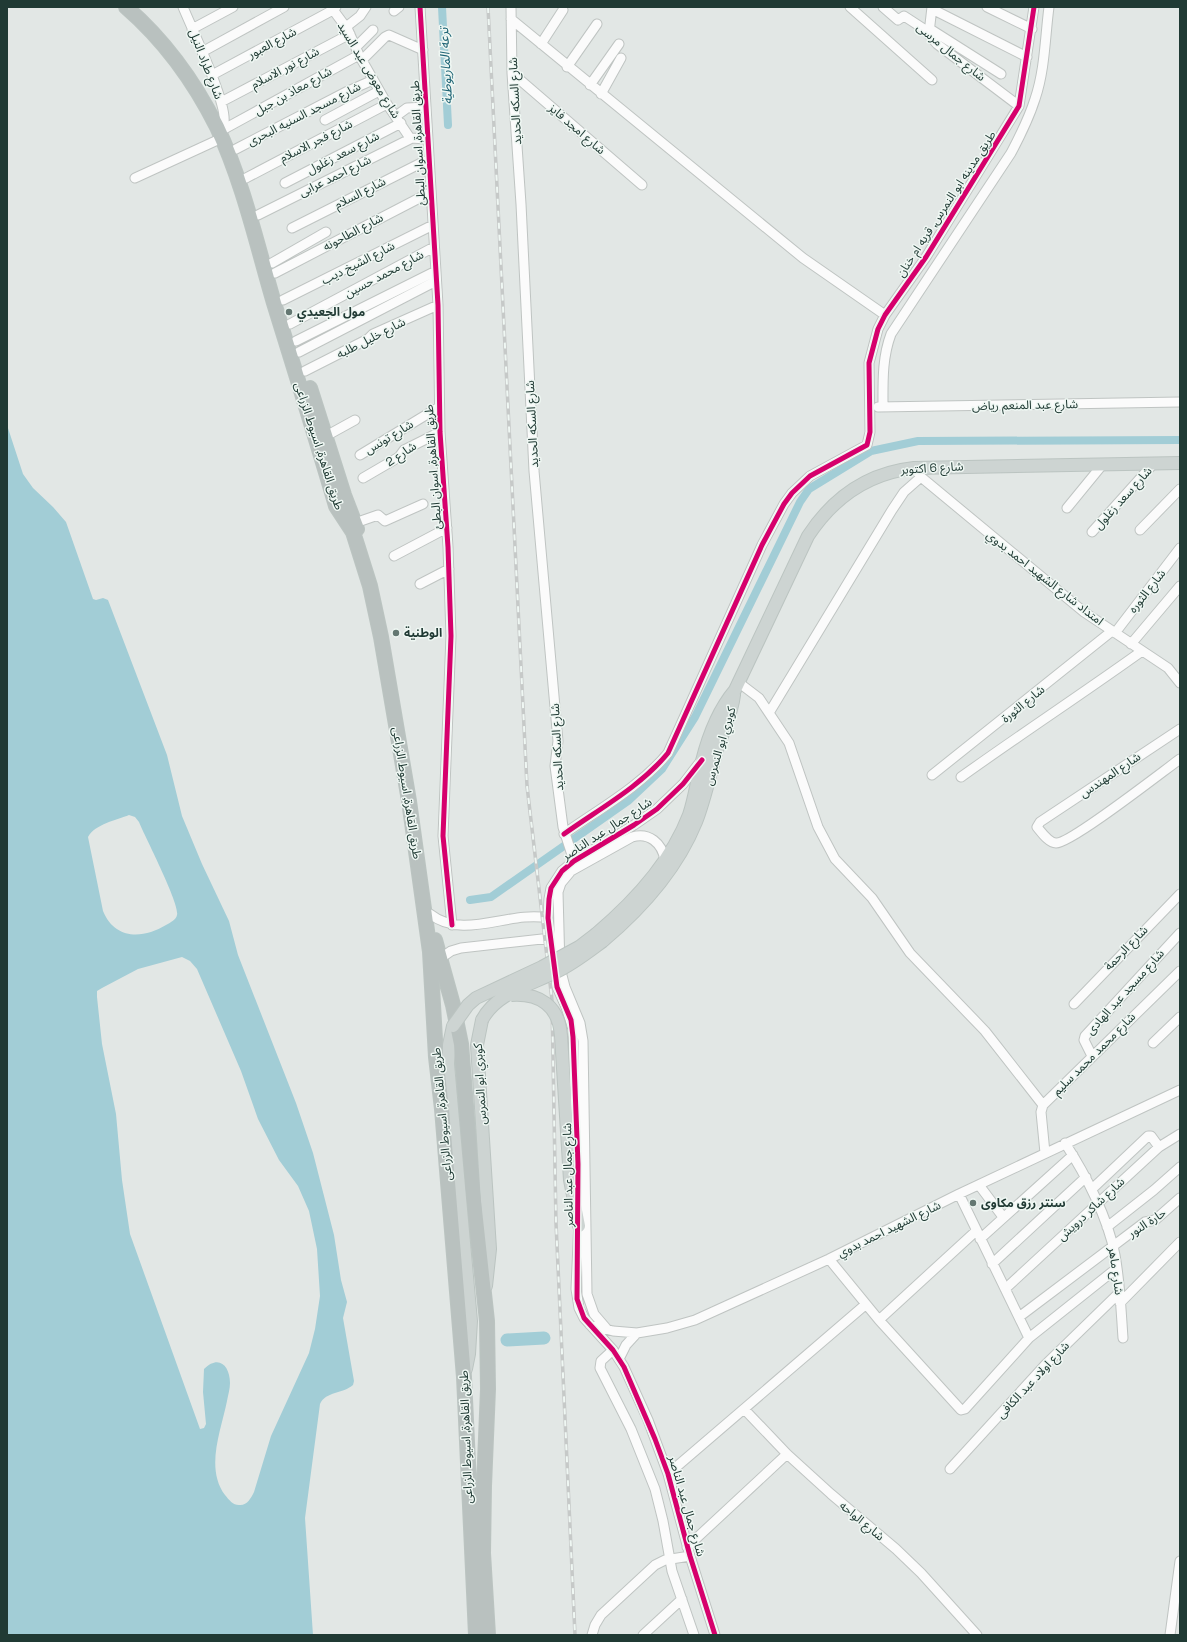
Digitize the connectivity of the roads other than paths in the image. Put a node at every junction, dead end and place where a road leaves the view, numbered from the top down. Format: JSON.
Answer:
{"nodes":[{"id":1,"x":126,"y":7,"type":"edge"},
{"id":2,"x":140,"y":7,"type":"edge"},
{"id":3,"x":183,"y":7,"type":"edge"},
{"id":4,"x":233,"y":7,"type":"edge"},
{"id":5,"x":284,"y":7,"type":"edge"},
{"id":6,"x":366,"y":7,"type":"edge"},
{"id":7,"x":420,"y":7,"type":"edge"},
{"id":8,"x":511,"y":7,"type":"edge"},
{"id":9,"x":850,"y":7,"type":"edge"},
{"id":10,"x":884,"y":7,"type":"edge"},
{"id":11,"x":987,"y":7,"type":"edge"},
{"id":12,"x":1034,"y":7,"type":"edge"},
{"id":13,"x":1048,"y":7,"type":"edge"},
{"id":14,"x":333,"y":8,"type":"edge"},
{"id":15,"x":932,"y":8,"type":"edge"},
{"id":16,"x":563,"y":10,"type":"dead end"},
{"id":17,"x":511,"y":19,"type":"junction"},
{"id":18,"x":597,"y":24,"type":"dead end"},
{"id":19,"x":192,"y":29,"type":"junction"},
{"id":20,"x":1032,"y":29,"type":"junction"},
{"id":21,"x":348,"y":30,"type":"junction"},
{"id":22,"x":373,"y":30,"type":"dead end"},
{"id":23,"x":929,"y":31,"type":"junction"},
{"id":24,"x":541,"y":44,"type":"junction"},
{"id":25,"x":619,"y":44,"type":"dead end"},
{"id":26,"x":423,"y":50,"type":"junction"},
{"id":27,"x":202,"y":52,"type":"junction"},
{"id":28,"x":359,"y":54,"type":"junction"},
{"id":29,"x":1027,"y":57,"type":"junction"},
{"id":30,"x":621,"y":58,"type":"dead end"},
{"id":31,"x":567,"y":67,"type":"junction"},
{"id":32,"x":512,"y":73,"type":"junction"},
{"id":33,"x":1002,"y":74,"type":"dead end"},
{"id":34,"x":212,"y":75,"type":"junction"},
{"id":35,"x":373,"y":80,"type":"junction"},
{"id":36,"x":932,"y":80,"type":"dead end"},
{"id":37,"x":590,"y":85,"type":"junction"},
{"id":38,"x":379,"y":91,"type":"junction"},
{"id":39,"x":601,"y":94,"type":"junction"},
{"id":40,"x":220,"y":102,"type":"junction"},
{"id":41,"x":387,"y":104,"type":"junction"},
{"id":42,"x":1018,"y":106,"type":"junction"},
{"id":43,"x":426,"y":107,"type":"junction"},
{"id":44,"x":398,"y":119,"type":"junction"},
{"id":45,"x":325,"y":120,"type":"dead end"},
{"id":46,"x":224,"y":130,"type":"junction"},
{"id":47,"x":412,"y":138,"type":"junction"},
{"id":48,"x":428,"y":139,"type":"junction"},
{"id":49,"x":236,"y":150,"type":"junction"},
{"id":50,"x":429,"y":159,"type":"junction"},
{"id":51,"x":135,"y":178,"type":"dead end"},
{"id":52,"x":246,"y":178,"type":"junction"},
{"id":53,"x":285,"y":183,"type":"dead end"},
{"id":54,"x":642,"y":185,"type":"dead end"},
{"id":55,"x":431,"y":192,"type":"junction"},
{"id":56,"x":258,"y":214,"type":"junction"},
{"id":57,"x":433,"y":225,"type":"junction"},
{"id":58,"x":292,"y":228,"type":"dead end"},
{"id":59,"x":326,"y":232,"type":"dead end"},
{"id":60,"x":434,"y":247,"type":"junction"},
{"id":61,"x":274,"y":268,"type":"junction"},
{"id":62,"x":436,"y":271,"type":"junction"},
{"id":63,"x":436,"y":281,"type":"junction"},
{"id":64,"x":283,"y":300,"type":"junction"},
{"id":65,"x":438,"y":305,"type":"junction"},
{"id":66,"x":885,"y":315,"type":"junction"},
{"id":67,"x":290,"y":324,"type":"junction"},
{"id":68,"x":297,"y":347,"type":"junction"},
{"id":69,"x":305,"y":371,"type":"junction"},
{"id":70,"x":1180,"y":402,"type":"edge"},
{"id":71,"x":439,"y":407,"type":"junction"},
{"id":72,"x":870,"y":407,"type":"junction"},
{"id":73,"x":883,"y":407,"type":"junction"},
{"id":74,"x":355,"y":420,"type":"dead end"},
{"id":75,"x":440,"y":432,"type":"junction"},
{"id":76,"x":326,"y":436,"type":"junction"},
{"id":77,"x":360,"y":455,"type":"dead end"},
{"id":78,"x":1154,"y":463,"type":"junction"},
{"id":79,"x":1103,"y":464,"type":"junction"},
{"id":80,"x":1180,"y":464,"type":"edge"},
{"id":81,"x":917,"y":472,"type":"junction"},
{"id":82,"x":363,"y":478,"type":"dead end"},
{"id":83,"x":1180,"y":489,"type":"edge"},
{"id":84,"x":423,"y":504,"type":"dead end"},
{"id":85,"x":1068,"y":508,"type":"dead end"},
{"id":86,"x":355,"y":523,"type":"junction"},
{"id":87,"x":447,"y":528,"type":"junction"},
{"id":88,"x":1140,"y":530,"type":"dead end"},
{"id":89,"x":1092,"y":532,"type":"dead end"},
{"id":90,"x":1180,"y":548,"type":"edge"},
{"id":91,"x":394,"y":556,"type":"dead end"},
{"id":92,"x":449,"y":569,"type":"junction"},
{"id":93,"x":420,"y":584,"type":"dead end"},
{"id":94,"x":1180,"y":586,"type":"edge"},
{"id":95,"x":1114,"y":632,"type":"junction"},
{"id":96,"x":1131,"y":644,"type":"junction"},
{"id":97,"x":1142,"y":651,"type":"junction"},
{"id":98,"x":1180,"y":683,"type":"edge"},
{"id":99,"x":736,"y":686,"type":"junction"},
{"id":100,"x":769,"y":713,"type":"junction"},
{"id":101,"x":1180,"y":729,"type":"edge"},
{"id":102,"x":1180,"y":758,"type":"edge"},
{"id":103,"x":702,"y":760,"type":"junction"},
{"id":104,"x":932,"y":775,"type":"dead end"},
{"id":105,"x":961,"y":777,"type":"dead end"},
{"id":106,"x":565,"y":837,"type":"junction"},
{"id":107,"x":572,"y":857,"type":"junction"},
{"id":108,"x":665,"y":860,"type":"junction"},
{"id":109,"x":1180,"y":894,"type":"edge"},
{"id":110,"x":430,"y":914,"type":"junction"},
{"id":111,"x":548,"y":918,"type":"junction"},
{"id":112,"x":452,"y":925,"type":"junction"},
{"id":113,"x":1180,"y":933,"type":"edge"},
{"id":114,"x":600,"y":937,"type":"junction"},
{"id":115,"x":551,"y":938,"type":"junction"},
{"id":116,"x":441,"y":958,"type":"junction"},
{"id":117,"x":1180,"y":971,"type":"edge"},
{"id":118,"x":507,"y":995,"type":"junction"},
{"id":119,"x":1074,"y":1004,"type":"dead end"},
{"id":120,"x":1180,"y":1017,"type":"edge"},
{"id":121,"x":1153,"y":1043,"type":"dead end"},
{"id":122,"x":1092,"y":1056,"type":"junction"},
{"id":123,"x":1180,"y":1090,"type":"edge"},
{"id":124,"x":1043,"y":1105,"type":"junction"},
{"id":125,"x":1180,"y":1134,"type":"edge"},
{"id":126,"x":1065,"y":1143,"type":"junction"},
{"id":127,"x":1159,"y":1146,"type":"junction"},
{"id":128,"x":1045,"y":1153,"type":"junction"},
{"id":129,"x":1072,"y":1155,"type":"junction"},
{"id":130,"x":1180,"y":1167,"type":"edge"},
{"id":131,"x":1086,"y":1177,"type":"junction"},
{"id":132,"x":979,"y":1185,"type":"junction"},
{"id":133,"x":1092,"y":1188,"type":"junction"},
{"id":134,"x":959,"y":1194,"type":"junction"},
{"id":135,"x":1180,"y":1198,"type":"edge"},
{"id":136,"x":1097,"y":1204,"type":"junction"},
{"id":137,"x":1003,"y":1217,"type":"junction"},
{"id":138,"x":579,"y":1226,"type":"junction"},
{"id":139,"x":1107,"y":1227,"type":"junction"},
{"id":140,"x":978,"y":1235,"type":"junction"},
{"id":141,"x":1180,"y":1242,"type":"edge"},
{"id":142,"x":1113,"y":1246,"type":"junction"},
{"id":143,"x":829,"y":1259,"type":"junction"},
{"id":144,"x":992,"y":1264,"type":"junction"},
{"id":145,"x":1117,"y":1268,"type":"junction"},
{"id":146,"x":1005,"y":1289,"type":"junction"},
{"id":147,"x":1119,"y":1293,"type":"junction"},
{"id":148,"x":484,"y":1295,"type":"junction"},
{"id":149,"x":1120,"y":1303,"type":"junction"},
{"id":150,"x":865,"y":1305,"type":"junction"},
{"id":151,"x":1019,"y":1317,"type":"junction"},
{"id":152,"x":879,"y":1320,"type":"junction"},
{"id":153,"x":590,"y":1324,"type":"junction"},
{"id":154,"x":607,"y":1329,"type":"junction"},
{"id":155,"x":637,"y":1333,"type":"junction"},
{"id":156,"x":1029,"y":1338,"type":"junction"},
{"id":157,"x":1123,"y":1338,"type":"dead end"},
{"id":158,"x":612,"y":1350,"type":"junction"},
{"id":159,"x":618,"y":1359,"type":"junction"},
{"id":160,"x":464,"y":1377,"type":"junction"},
{"id":161,"x":745,"y":1410,"type":"junction"},
{"id":162,"x":648,"y":1420,"type":"junction"},
{"id":163,"x":632,"y":1429,"type":"junction"},
{"id":164,"x":787,"y":1454,"type":"junction"},
{"id":165,"x":950,"y":1469,"type":"dead end"},
{"id":166,"x":668,"y":1474,"type":"junction"},
{"id":167,"x":689,"y":1551,"type":"junction"},
{"id":168,"x":670,"y":1560,"type":"junction"},
{"id":169,"x":1180,"y":1561,"type":"edge"},
{"id":170,"x":682,"y":1599,"type":"junction"},
{"id":171,"x":476,"y":1635,"type":"edge"},
{"id":172,"x":488,"y":1635,"type":"edge"},
{"id":173,"x":592,"y":1635,"type":"edge"},
{"id":174,"x":642,"y":1635,"type":"edge"},
{"id":175,"x":694,"y":1635,"type":"edge"},
{"id":176,"x":715,"y":1635,"type":"edge"},
{"id":177,"x":977,"y":1635,"type":"edge"},
{"id":178,"x":1170,"y":1635,"type":"edge"}],
"edges":[{"from":1,"to":46,"type":"highway","name":"طريق القاهرة, اسيوط الزراعى"},
{"from":2,"to":46,"type":"highway","name":"طريق القاهرة, اسيوط الزراعى"},
{"from":3,"to":19,"type":"street","name":"شارع طراد النيل"},
{"from":4,"to":19,"type":"street"},
{"from":5,"to":27,"type":"street"},
{"from":6,"to":21,"type":"street","name":"شارع نور الاسلام"},
{"from":7,"to":26,"type":"street","name":"طريق القاهرة, اسوان البطئ"},
{"from":8,"to":17,"type":"street","name":"شارع السكه الحديد"},
{"from":9,"to":36,"type":"street"},
{"from":10,"to":23,"type":"street","name":"شارع جمال مرسى"},
{"from":11,"to":20,"type":"street"},
{"from":12,"to":20,"type":"street","name":"طريق مدينه ابو النمرس, قريه ام خنان"},
{"from":13,"to":73,"type":"street"},
{"from":14,"to":21,"type":"street","name":"شارع معوض عبد السيد"},
{"from":14,"to":34,"type":"street","name":"شارع العبور"},
{"from":15,"to":23,"type":"street"},
{"from":15,"to":29,"type":"street"},
{"from":16,"to":24,"type":"street"},
{"from":17,"to":24,"type":"street"},
{"from":17,"to":32,"type":"street","name":"شارع السكه الحديد"},
{"from":18,"to":31,"type":"street"},
{"from":19,"to":27,"type":"street","name":"شارع طراد النيل"},
{"from":20,"to":29,"type":"street","name":"طريق مدينه ابو النمرس, قريه ام خنان"},
{"from":21,"to":28,"type":"street","name":"شارع معوض عبد السيد"},
{"from":21,"to":40,"type":"street","name":"شارع نور الاسلام"},
{"from":22,"to":28,"type":"street"},
{"from":23,"to":33,"type":"street"},
{"from":23,"to":42,"type":"street","name":"شارع جمال مرسى"},
{"from":24,"to":31,"type":"street"},
{"from":25,"to":37,"type":"street"},
{"from":26,"to":28,"type":"street"},
{"from":26,"to":43,"type":"street","name":"طريق القاهرة, اسوان البطئ"},
{"from":27,"to":34,"type":"street","name":"شارع طراد النيل"},
{"from":28,"to":35,"type":"street","name":"شارع معوض عبد السيد"},
{"from":28,"to":46,"type":"street","name":"شارع معاذ بن جبل"},
{"from":29,"to":42,"type":"street","name":"طريق مدينه ابو النمرس, قريه ام خنان"},
{"from":30,"to":39,"type":"street"},
{"from":31,"to":37,"type":"street"},
{"from":32,"to":54,"type":"street","name":"شارع امجد فايز"},
{"from":32,"to":106,"type":"street","name":"شارع السكه الحديد"},
{"from":34,"to":40,"type":"street","name":"شارع طراد النيل"},
{"from":35,"to":38,"type":"street","name":"شارع معوض عبد السيد"},
{"from":35,"to":49,"type":"street","name":"شارع مسجد السنيه البحرى"},
{"from":37,"to":39,"type":"street"},
{"from":38,"to":41,"type":"street","name":"شارع معوض عبد السيد"},
{"from":38,"to":45,"type":"street"},
{"from":39,"to":66,"type":"street"},
{"from":40,"to":46,"type":"street","name":"شارع طراد النيل"},
{"from":41,"to":44,"type":"street","name":"شارع معوض عبد السيد"},
{"from":41,"to":52,"type":"street","name":"شارع فجر الاسلام"},
{"from":42,"to":66,"type":"street","name":"طريق مدينه ابو النمرس, قريه ام خنان"},
{"from":43,"to":44,"type":"street","name":"شارع سعد زغلول"},
{"from":43,"to":48,"type":"street","name":"طريق القاهرة, اسوان البطئ"},
{"from":44,"to":47,"type":"street","name":"شارع معوض عبد السيد"},
{"from":44,"to":53,"type":"street","name":"شارع سعد زغلول"},
{"from":46,"to":49,"type":"highway","name":"طريق القاهرة, اسيوط الزراعى"},
{"from":46,"to":51,"type":"street","name":"شارع معاذ بن جبل"},
{"from":46,"to":160,"type":"highway","name":"طريق القاهرة, اسيوط الزراعى"},
{"from":47,"to":48,"type":"street"},
{"from":47,"to":56,"type":"street","name":"شارع احمد عرابى"},
{"from":48,"to":50,"type":"street","name":"طريق القاهرة, اسوان البطئ"},
{"from":49,"to":52,"type":"highway","name":"طريق القاهرة, اسيوط الزراعى"},
{"from":50,"to":55,"type":"street","name":"طريق القاهرة, اسوان البطئ"},
{"from":50,"to":58,"type":"street","name":"شارع السلام"},
{"from":52,"to":56,"type":"highway","name":"طريق القاهرة, اسيوط الزراعى"},
{"from":55,"to":57,"type":"street","name":"طريق القاهرة, اسوان البطئ"},
{"from":55,"to":61,"type":"street","name":"شارع الطاحونه"},
{"from":56,"to":61,"type":"highway","name":"طريق القاهرة, اسيوط الزراعى"},
{"from":57,"to":60,"type":"street","name":"طريق القاهرة, اسوان البطئ"},
{"from":57,"to":64,"type":"street","name":"شارع الشيخ ديب"},
{"from":59,"to":61,"type":"street"},
{"from":60,"to":62,"type":"street","name":"طريق القاهرة, اسوان البطئ"},
{"from":60,"to":67,"type":"street","name":"شارع محمد حسين"},
{"from":61,"to":64,"type":"highway","name":"طريق القاهرة, اسيوط الزراعى"},
{"from":62,"to":63,"type":"street","name":"طريق القاهرة, اسوان البطئ"},
{"from":62,"to":68,"type":"street"},
{"from":63,"to":65,"type":"street","name":"طريق القاهرة, اسوان البطئ"},
{"from":63,"to":68,"type":"street"},
{"from":64,"to":67,"type":"highway","name":"طريق القاهرة, اسيوط الزراعى"},
{"from":65,"to":69,"type":"street","name":"شارع خليل طلبه"},
{"from":65,"to":71,"type":"street","name":"طريق القاهرة, اسوان البطئ"},
{"from":66,"to":72,"type":"street","name":"طريق مدينه ابو النمرس, قريه ام خنان"},
{"from":67,"to":68,"type":"highway","name":"طريق القاهرة, اسيوط الزراعى"},
{"from":68,"to":69,"type":"highway","name":"طريق القاهرة, اسيوط الزراعى"},
{"from":69,"to":76,"type":"highway","name":"طريق القاهرة, اسيوط الزراعى"},
{"from":70,"to":73,"type":"street","name":"شارع عبد المنعم رياض"},
{"from":71,"to":75,"type":"street","name":"طريق القاهرة, اسوان البطئ"},
{"from":71,"to":77,"type":"street","name":"شارع تونس"},
{"from":72,"to":73,"type":"street","name":"شارع عبد المنعم رياض"},
{"from":72,"to":106,"type":"street","name":"طريق مدينه ابو النمرس, قريه ام خنان"},
{"from":74,"to":76,"type":"street"},
{"from":75,"to":82,"type":"street","name":"شارع 2"},
{"from":75,"to":87,"type":"street","name":"طريق القاهرة, اسوان البطئ"},
{"from":76,"to":86,"type":"highway","name":"طريق القاهرة, اسيوط الزراعى"},
{"from":78,"to":79,"type":"main road","name":"شارع 6 اكتوبر"},
{"from":78,"to":80,"type":"main road","name":"شارع 6 اكتوبر"},
{"from":78,"to":89,"type":"street","name":"شارع سعد زغلول"},
{"from":79,"to":81,"type":"main road","name":"شارع 6 اكتوبر"},
{"from":79,"to":85,"type":"street"},
{"from":81,"to":95,"type":"street","name":"امتداد شارع الشهيد احمد بدوي"},
{"from":81,"to":99,"type":"main road","name":"شارع 6 اكتوبر"},
{"from":81,"to":100,"type":"street"},
{"from":83,"to":88,"type":"street"},
{"from":84,"to":86,"type":"street"},
{"from":86,"to":110,"type":"highway","name":"طريق القاهرة, اسيوط الزراعى"},
{"from":87,"to":91,"type":"street"},
{"from":87,"to":92,"type":"street","name":"طريق القاهرة, اسوان البطئ"},
{"from":90,"to":95,"type":"street","name":"شارع الثوره"},
{"from":92,"to":93,"type":"street"},
{"from":92,"to":112,"type":"street","name":"طريق القاهرة, اسوان البطئ"},
{"from":94,"to":96,"type":"street"},
{"from":95,"to":96,"type":"street","name":"امتداد شارع الشهيد احمد بدوي"},
{"from":95,"to":104,"type":"street","name":"شارع الثورة"},
{"from":96,"to":97,"type":"street","name":"امتداد شارع الشهيد احمد بدوي"},
{"from":97,"to":98,"type":"street","name":"امتداد شارع الشهيد احمد بدوي"},
{"from":97,"to":105,"type":"street"},
{"from":99,"to":100,"type":"street"},
{"from":99,"to":103,"type":"main road","name":"كوبري ابو النمرس"},
{"from":99,"to":114,"type":"main road","name":"كوبري ابو النمرس"},
{"from":100,"to":124,"type":"street"},
{"from":101,"to":102,"type":"street","name":"شارع المهندس"},
{"from":103,"to":107,"type":"street","name":"شارع جمال عبد الناصر"},
{"from":103,"to":108,"type":"main road","name":"كوبري ابو النمرس"},
{"from":106,"to":107,"type":"street","name":"شارع السكه الحديد"},
{"from":107,"to":111,"type":"street","name":"شارع جمال عبد الناصر"},
{"from":108,"to":114,"type":"main road","name":"كوبري ابو النمرس"},
{"from":108,"to":154,"type":"street","name":"شارع جمال عبد الناصر"},
{"from":109,"to":119,"type":"street","name":"شارع الرحمة"},
{"from":110,"to":112,"type":"street"},
{"from":110,"to":116,"type":"highway","name":"طريق القاهرة, اسيوط الزراعى"},
{"from":111,"to":112,"type":"street"},
{"from":111,"to":115,"type":"street","name":"شارع جمال عبد الناصر"},
{"from":113,"to":122,"type":"street","name":"شارع مسجد عبد الهادى"},
{"from":114,"to":118,"type":"main road","name":"كوبري ابو النمرس","bridge":true},
{"from":114,"to":160,"type":"main road","name":"كوبري ابو النمرس","bridge":true},
{"from":115,"to":116,"type":"street"},
{"from":115,"to":138,"type":"street","name":"شارع جمال عبد الناصر"},
{"from":116,"to":148,"type":"highway","name":"طريق القاهرة, اسيوط الزراعى"},
{"from":117,"to":122,"type":"street","name":"شارع محمد محمد سليم"},
{"from":118,"to":138,"type":"main road","bridge":true},
{"from":118,"to":148,"type":"main road","name":"كوبري ابو النمرس","bridge":true},
{"from":120,"to":121,"type":"street"},
{"from":122,"to":124,"type":"street","name":"شارع محمد محمد سليم"},
{"from":123,"to":126,"type":"street","name":"شارع الشهيد احمد بدوي"},
{"from":124,"to":128,"type":"street","name":"شارع محمد محمد سليم"},
{"from":125,"to":127,"type":"street","name":"شارع شاكر درويش"},
{"from":126,"to":128,"type":"street","name":"شارع الشهيد احمد بدوي"},
{"from":126,"to":129,"type":"street","name":"شارع ماهر"},
{"from":127,"to":133,"type":"street"},
{"from":127,"to":136,"type":"street","name":"شارع شاكر درويش"},
{"from":128,"to":132,"type":"street","name":"شارع الشهيد احمد بدوي"},
{"from":129,"to":131,"type":"street","name":"شارع ماهر"},
{"from":129,"to":137,"type":"street"},
{"from":130,"to":139,"type":"street"},
{"from":131,"to":133,"type":"street","name":"شارع ماهر"},
{"from":131,"to":144,"type":"street"},
{"from":132,"to":134,"type":"street","name":"شارع الشهيد احمد بدوي"},
{"from":132,"to":137,"type":"street"},
{"from":133,"to":136,"type":"street","name":"شارع ماهر"},
{"from":134,"to":140,"type":"street"},
{"from":134,"to":143,"type":"street","name":"شارع الشهيد احمد بدوي"},
{"from":135,"to":142,"type":"street","name":"حارة النور"},
{"from":136,"to":139,"type":"street","name":"شارع ماهر"},
{"from":136,"to":146,"type":"street","name":"شارع شاكر درويش"},
{"from":137,"to":140,"type":"street"},
{"from":138,"to":153,"type":"street","name":"شارع جمال عبد الناصر"},
{"from":139,"to":142,"type":"street","name":"شارع ماهر"},
{"from":140,"to":144,"type":"street"},
{"from":140,"to":152,"type":"street"},
{"from":141,"to":149,"type":"street"},
{"from":142,"to":145,"type":"street","name":"شارع ماهر"},
{"from":142,"to":151,"type":"street","name":"حارة النور"},
{"from":143,"to":150,"type":"street"},
{"from":143,"to":155,"type":"street","name":"شارع الشهيد احمد بدوي"},
{"from":144,"to":146,"type":"street"},
{"from":145,"to":147,"type":"street","name":"شارع ماهر"},
{"from":145,"to":156,"type":"street"},
{"from":146,"to":151,"type":"street"},
{"from":147,"to":149,"type":"street","name":"شارع ماهر"},
{"from":147,"to":165,"type":"street","name":"شارع اولاد عبد الكافى"},
{"from":148,"to":172,"type":"highway","name":"طريق القاهرة, اسيوط الزراعى"},
{"from":149,"to":157,"type":"street","name":"شارع ماهر"},
{"from":150,"to":152,"type":"street"},
{"from":150,"to":161,"type":"street"},
{"from":151,"to":156,"type":"street"},
{"from":152,"to":156,"type":"street"},
{"from":153,"to":154,"type":"street","name":"شارع الشهيد احمد بدوي"},
{"from":153,"to":158,"type":"street","name":"شارع جمال عبد الناصر"},
{"from":154,"to":155,"type":"street","name":"شارع الشهيد احمد بدوي"},
{"from":155,"to":159,"type":"street"},
{"from":158,"to":159,"type":"street","name":"شارع جمال عبد الناصر"},
{"from":158,"to":163,"type":"street"},
{"from":159,"to":162,"type":"street","name":"شارع جمال عبد الناصر"},
{"from":160,"to":171,"type":"highway","name":"طريق القاهرة, اسيوط الزراعى"},
{"from":161,"to":164,"type":"street","name":"شارع الواحه"},
{"from":161,"to":166,"type":"street"},
{"from":162,"to":163,"type":"street"},
{"from":162,"to":166,"type":"street","name":"شارع جمال عبد الناصر"},
{"from":163,"to":168,"type":"street"},
{"from":164,"to":167,"type":"street"},
{"from":164,"to":177,"type":"street","name":"شارع الواحه"},
{"from":166,"to":167,"type":"street","name":"شارع جمال عبد الناصر"},
{"from":167,"to":168,"type":"street"},
{"from":167,"to":176,"type":"street","name":"شارع جمال عبد الناصر"},
{"from":168,"to":170,"type":"street"},
{"from":168,"to":173,"type":"street"},
{"from":169,"to":178,"type":"street"},
{"from":170,"to":174,"type":"street"},
{"from":170,"to":175,"type":"street"}]}
